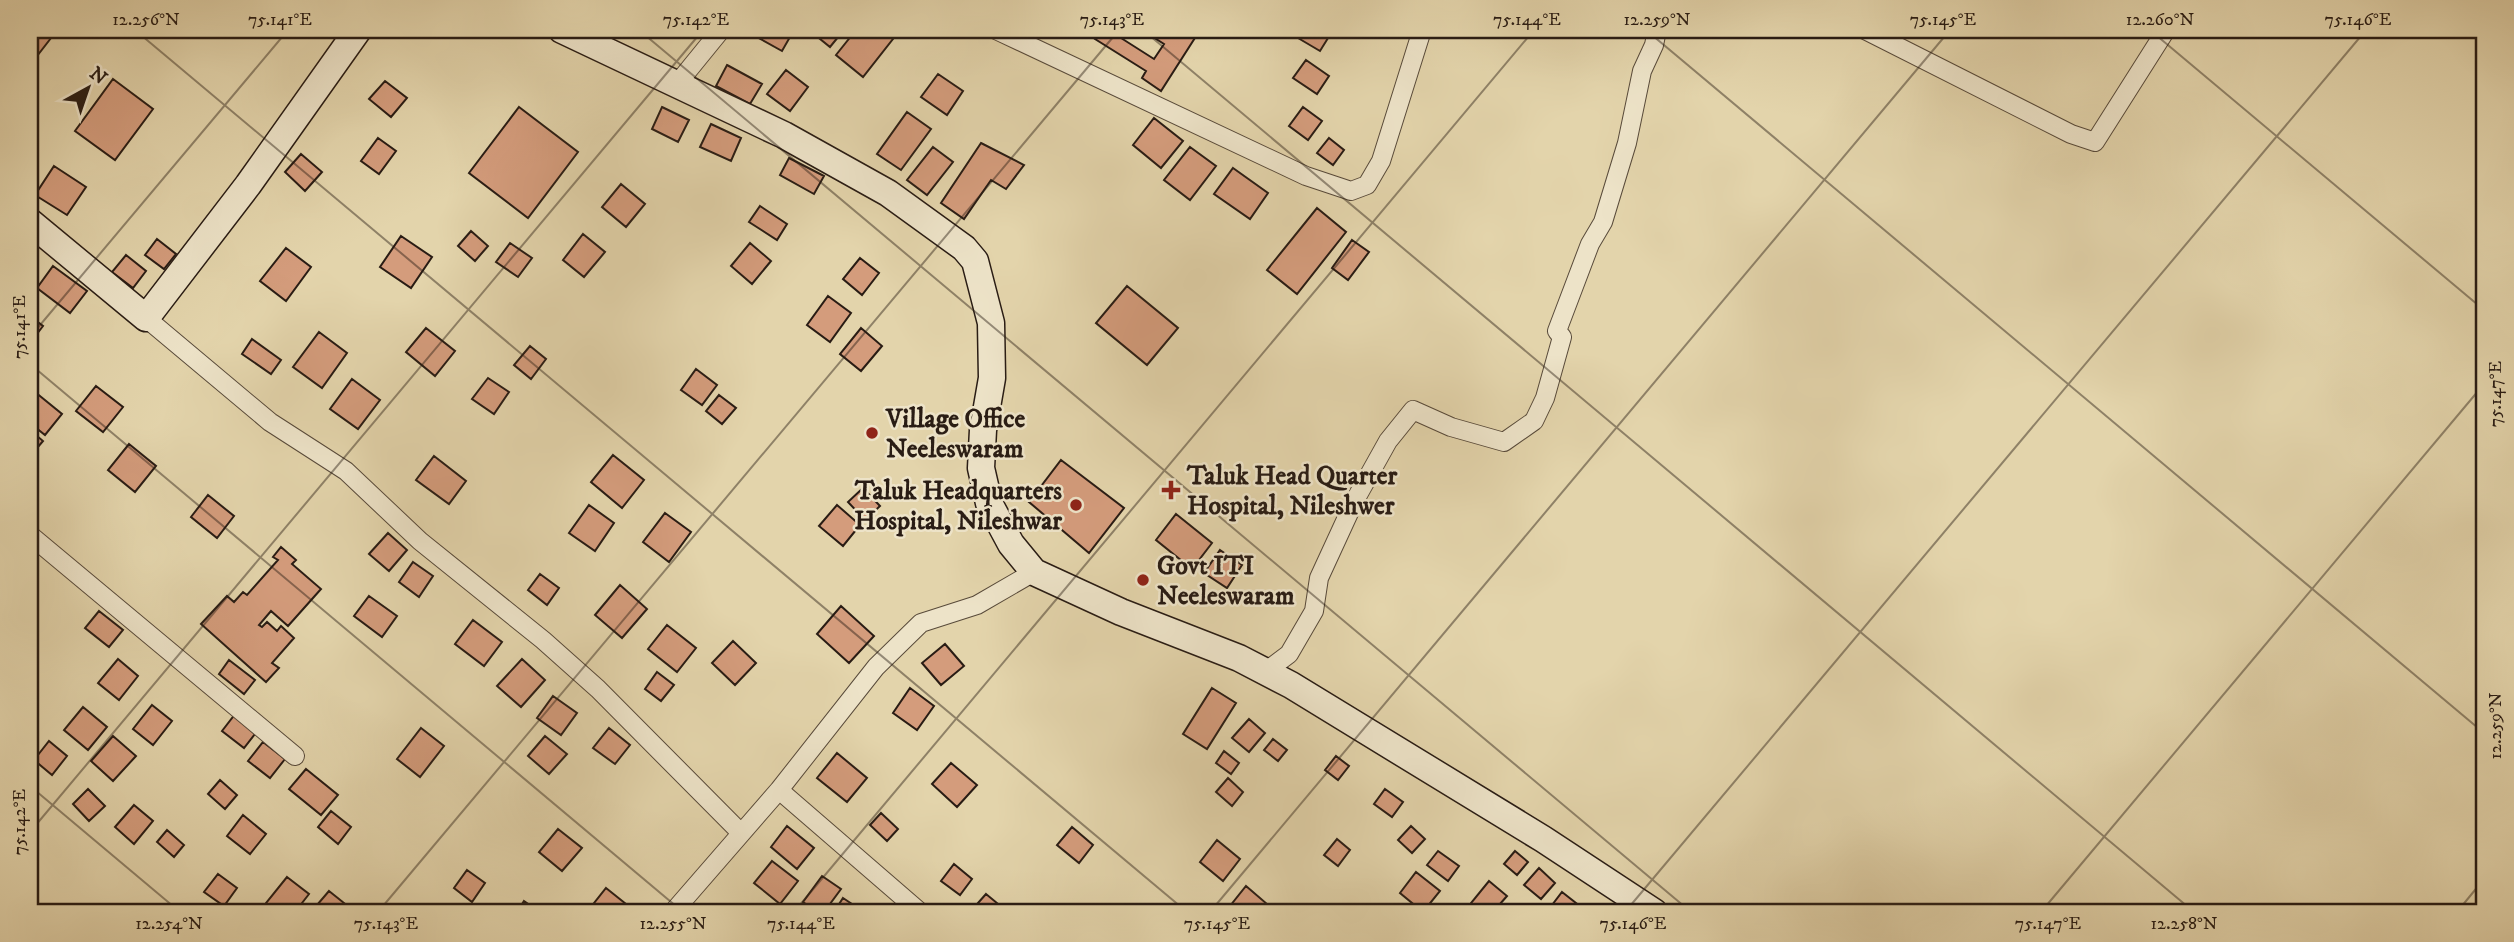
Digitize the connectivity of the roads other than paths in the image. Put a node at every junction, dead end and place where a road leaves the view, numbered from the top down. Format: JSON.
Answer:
{"nodes":[{"id":1,"x":358,"y":30,"type":"edge"},
{"id":2,"x":562,"y":30,"type":"edge"},
{"id":3,"x":721,"y":30,"type":"edge"},
{"id":4,"x":996,"y":30,"type":"edge"},
{"id":5,"x":1422,"y":30,"type":"edge"},
{"id":6,"x":1657,"y":30,"type":"edge"},
{"id":7,"x":1865,"y":30,"type":"edge"},
{"id":8,"x":2166,"y":30,"type":"edge"},
{"id":9,"x":677,"y":84,"type":"junction"},
{"id":10,"x":30,"y":222,"type":"edge"},
{"id":11,"x":146,"y":318,"type":"junction"},
{"id":12,"x":30,"y":535,"type":"edge"},
{"id":13,"x":1034,"y":572,"type":"junction"},
{"id":14,"x":1265,"y":672,"type":"junction"},
{"id":15,"x":295,"y":756,"type":"dead end"},
{"id":16,"x":779,"y":790,"type":"junction"},
{"id":17,"x":740,"y":832,"type":"junction"},
{"id":18,"x":1640,"y":909,"type":"edge"},
{"id":19,"x":673,"y":912,"type":"edge"},
{"id":20,"x":919,"y":912,"type":"edge"}],
"edges":[{"from":1,"to":11,"type":"main road"},
{"from":2,"to":9,"type":"main road"},
{"from":3,"to":9,"type":"street"},
{"from":4,"to":5,"type":"street"},
{"from":6,"to":14,"type":"street"},
{"from":7,"to":8,"type":"street"},
{"from":9,"to":13,"type":"main road"},
{"from":10,"to":11,"type":"main road"},
{"from":11,"to":17,"type":"street"},
{"from":12,"to":15,"type":"street"},
{"from":13,"to":14,"type":"main road"},
{"from":13,"to":16,"type":"street"},
{"from":14,"to":18,"type":"main road"},
{"from":16,"to":17,"type":"street"},
{"from":16,"to":20,"type":"street"},
{"from":17,"to":19,"type":"street"}]}
